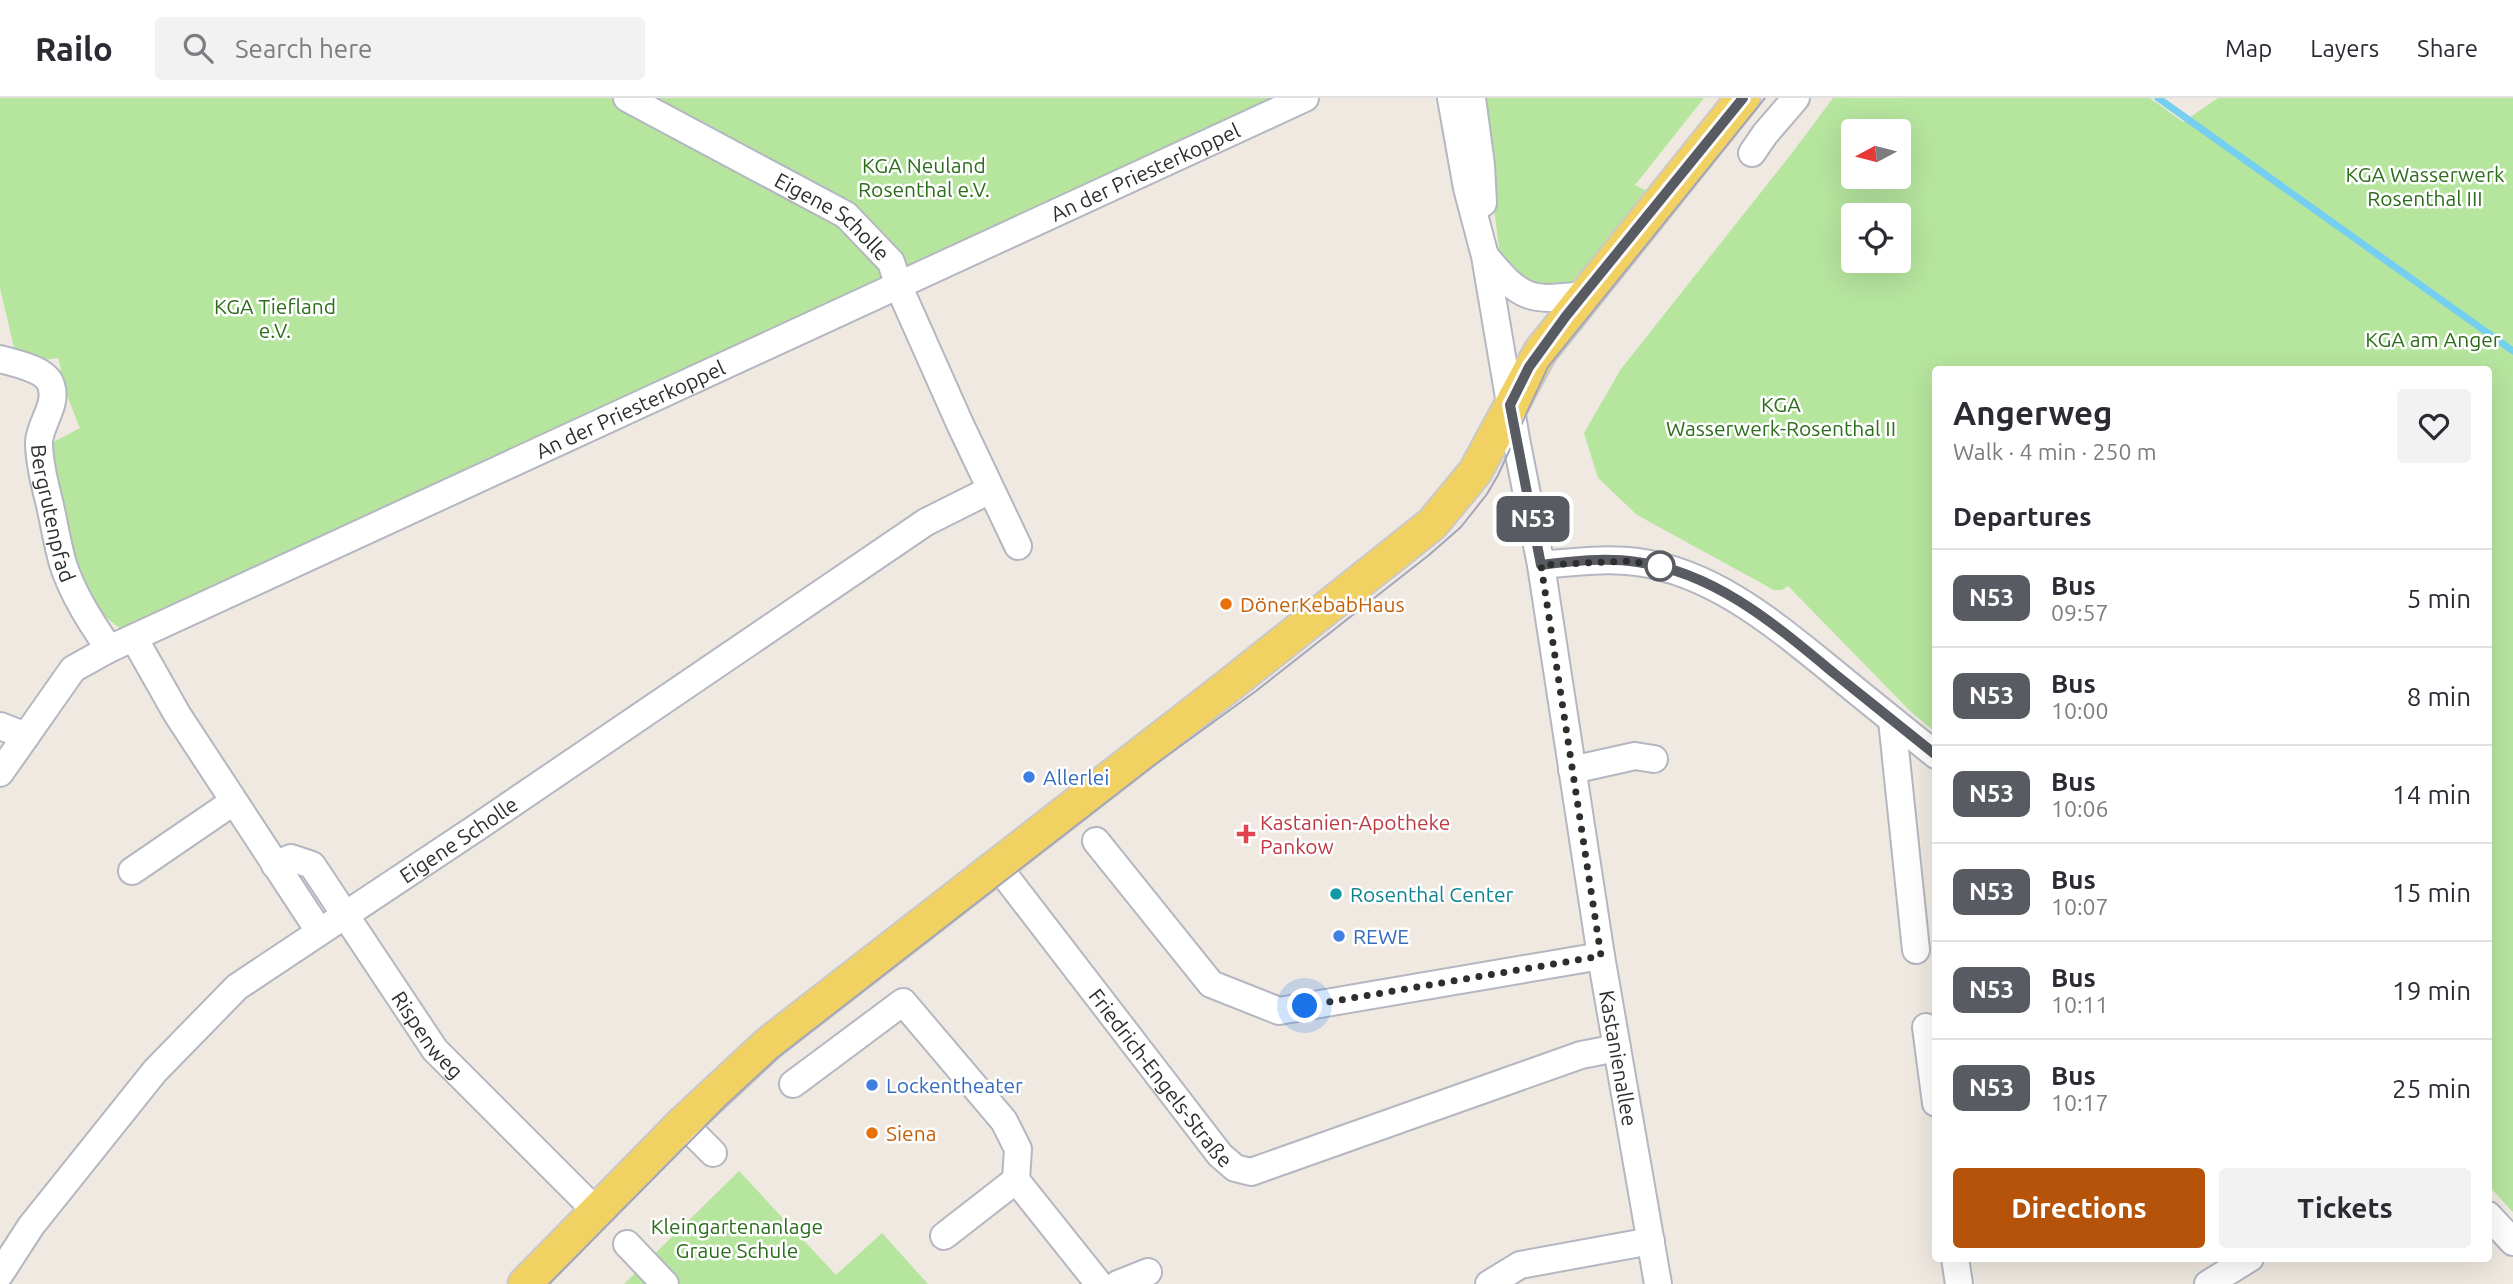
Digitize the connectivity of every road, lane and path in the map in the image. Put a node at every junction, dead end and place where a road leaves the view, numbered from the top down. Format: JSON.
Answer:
{"nodes":[{"id":1,"x":626,"y":98,"type":"edge"},
{"id":2,"x":1305,"y":98,"type":"edge"},
{"id":3,"x":1451,"y":98,"type":"edge"},
{"id":4,"x":1472,"y":98,"type":"edge"},
{"id":5,"x":1743,"y":98,"type":"edge"},
{"id":6,"x":1796,"y":98,"type":"edge"},
{"id":7,"x":1752,"y":153,"type":"dead end"},
{"id":8,"x":1484,"y":253,"type":"junction"},
{"id":9,"x":899,"y":287,"type":"junction"},
{"id":10,"x":1583,"y":295,"type":"junction"},
{"id":11,"x":0,"y":359,"type":"edge"},
{"id":12,"x":1510,"y":405,"type":"junction"},
{"id":13,"x":990,"y":490,"type":"junction"},
{"id":14,"x":1018,"y":546,"type":"dead end"},
{"id":15,"x":1541,"y":565,"type":"junction"},
{"id":16,"x":134,"y":638,"type":"junction"},
{"id":17,"x":109,"y":649,"type":"junction"},
{"id":18,"x":1892,"y":720,"type":"junction"},
{"id":19,"x":0,"y":726,"type":"edge"},
{"id":20,"x":26,"y":736,"type":"junction"},
{"id":21,"x":1932,"y":752,"type":"edge"},
{"id":22,"x":1654,"y":759,"type":"dead end"},
{"id":23,"x":1572,"y":770,"type":"junction"},
{"id":24,"x":0,"y":772,"type":"edge"},
{"id":25,"x":233,"y":802,"type":"junction"},
{"id":26,"x":1096,"y":841,"type":"dead end"},
{"id":27,"x":996,"y":864,"type":"junction"},
{"id":28,"x":275,"y":865,"type":"junction"},
{"id":29,"x":132,"y":871,"type":"dead end"},
{"id":30,"x":345,"y":915,"type":"junction"},
{"id":31,"x":319,"y":931,"type":"junction"},
{"id":32,"x":1916,"y":950,"type":"dead end"},
{"id":33,"x":1601,"y":956,"type":"junction"},
{"id":34,"x":1926,"y":1027,"type":"dead end"},
{"id":35,"x":1617,"y":1048,"type":"junction"},
{"id":36,"x":1932,"y":1073,"type":"edge"},
{"id":37,"x":793,"y":1084,"type":"dead end"},
{"id":38,"x":683,"y":1123,"type":"junction"},
{"id":39,"x":713,"y":1153,"type":"dead end"},
{"id":40,"x":1016,"y":1180,"type":"junction"},
{"id":41,"x":597,"y":1212,"type":"junction"},
{"id":42,"x":2492,"y":1219,"type":"edge"},
{"id":43,"x":944,"y":1236,"type":"dead end"},
{"id":44,"x":1651,"y":1241,"type":"junction"},
{"id":45,"x":2513,"y":1242,"type":"edge"},
{"id":46,"x":627,"y":1244,"type":"dead end"},
{"id":47,"x":1956,"y":1262,"type":"edge"},
{"id":48,"x":2244,"y":1262,"type":"edge"},
{"id":49,"x":1148,"y":1272,"type":"dead end"},
{"id":50,"x":0,"y":1274,"type":"edge"},
{"id":51,"x":525,"y":1284,"type":"edge"},
{"id":52,"x":665,"y":1284,"type":"edge"},
{"id":53,"x":1099,"y":1284,"type":"edge"},
{"id":54,"x":1118,"y":1284,"type":"edge"},
{"id":55,"x":1489,"y":1284,"type":"edge"},
{"id":56,"x":1658,"y":1284,"type":"edge"},
{"id":57,"x":1959,"y":1284,"type":"edge"},
{"id":58,"x":2208,"y":1284,"type":"edge"}],
"edges":[{"from":1,"to":9,"type":"street","name":"Eigene Scholle"},
{"from":2,"to":9,"type":"street","name":"An der Priesterkoppel"},
{"from":3,"to":8,"type":"street","name":"Kastanienallee"},
{"from":4,"to":8,"type":"street","name":"Kastanienallee"},
{"from":5,"to":10,"type":"main road"},
{"from":6,"to":7,"type":"street"},
{"from":8,"to":10,"type":"street"},
{"from":8,"to":12,"type":"street","name":"Kastanienallee"},
{"from":9,"to":13,"type":"street","name":"Eigene Scholle"},
{"from":9,"to":16,"type":"street","name":"An der Priesterkoppel"},
{"from":10,"to":12,"type":"main road"},
{"from":11,"to":17,"type":"street","name":"Bergrutenpfad"},
{"from":12,"to":15,"type":"street","name":"Kastanienallee"},
{"from":12,"to":27,"type":"main road"},
{"from":13,"to":14,"type":"street","name":"Eigene Scholle"},
{"from":13,"to":30,"type":"street","name":"Eigene Scholle"},
{"from":15,"to":18,"type":"street"},
{"from":15,"to":23,"type":"street","name":"Kastanienallee"},
{"from":16,"to":17,"type":"street","name":"An der Priesterkoppel"},
{"from":16,"to":25,"type":"street"},
{"from":17,"to":20,"type":"street","name":"An der Priesterkoppel"},
{"from":18,"to":21,"type":"street"},
{"from":18,"to":32,"type":"street"},
{"from":19,"to":20,"type":"street"},
{"from":20,"to":24,"type":"street","name":"An der Priesterkoppel"},
{"from":22,"to":23,"type":"street"},
{"from":23,"to":33,"type":"street","name":"Kastanienallee"},
{"from":25,"to":28,"type":"street"},
{"from":25,"to":29,"type":"street"},
{"from":26,"to":33,"type":"street"},
{"from":27,"to":35,"type":"street","name":"Friedrich-Engels-Straße"},
{"from":27,"to":38,"type":"main road"},
{"from":28,"to":30,"type":"street","name":"Rispenweg"},
{"from":28,"to":31,"type":"street"},
{"from":30,"to":31,"type":"street","name":"Eigene Scholle"},
{"from":30,"to":41,"type":"street","name":"Rispenweg"},
{"from":31,"to":50,"type":"street","name":"Eigene Scholle"},
{"from":33,"to":35,"type":"street","name":"Kastanienallee"},
{"from":34,"to":36,"type":"street"},
{"from":35,"to":44,"type":"street","name":"Kastanienallee"},
{"from":37,"to":40,"type":"street"},
{"from":38,"to":39,"type":"street"},
{"from":38,"to":41,"type":"main road"},
{"from":40,"to":43,"type":"street"},
{"from":40,"to":53,"type":"street"},
{"from":41,"to":51,"type":"main road"},
{"from":42,"to":45,"type":"street"},
{"from":44,"to":55,"type":"street"},
{"from":44,"to":56,"type":"street","name":"Kastanienallee"},
{"from":46,"to":52,"type":"street"},
{"from":47,"to":57,"type":"street"},
{"from":48,"to":58,"type":"street"},
{"from":49,"to":54,"type":"street"}]}
